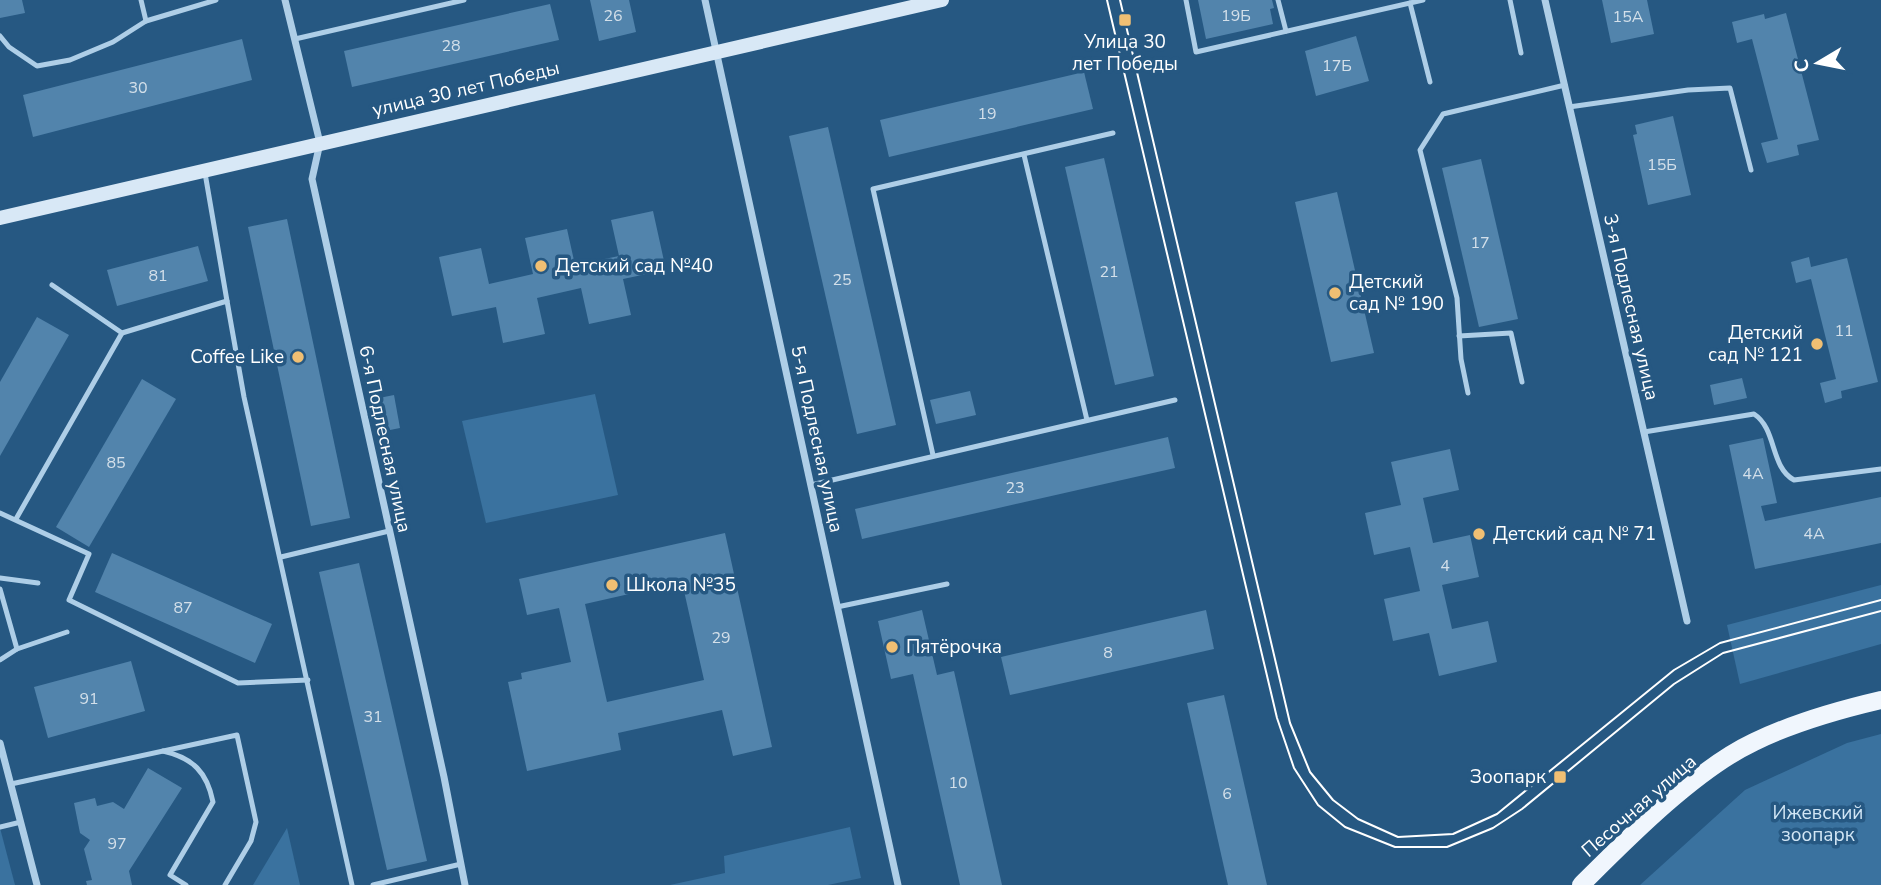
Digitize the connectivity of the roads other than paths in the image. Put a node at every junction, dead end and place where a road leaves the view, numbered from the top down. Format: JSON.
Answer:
{"nodes":[{"id":1,"x":141,"y":0,"type":"edge"},
{"id":2,"x":216,"y":0,"type":"edge"},
{"id":3,"x":285,"y":0,"type":"edge"},
{"id":4,"x":464,"y":0,"type":"edge"},
{"id":5,"x":705,"y":0,"type":"edge"},
{"id":6,"x":942,"y":0,"type":"edge"},
{"id":7,"x":1186,"y":0,"type":"edge"},
{"id":8,"x":1278,"y":0,"type":"edge"},
{"id":9,"x":1423,"y":0,"type":"edge"},
{"id":10,"x":1510,"y":0,"type":"edge"},
{"id":11,"x":1545,"y":0,"type":"edge"},
{"id":12,"x":1410,"y":3,"type":"junction"},
{"id":13,"x":146,"y":20,"type":"junction"},
{"id":14,"x":1286,"y":31,"type":"junction"},
{"id":15,"x":0,"y":36,"type":"edge"},
{"id":16,"x":295,"y":39,"type":"junction"},
{"id":17,"x":716,"y":51,"type":"junction"},
{"id":18,"x":1521,"y":53,"type":"dead end"},
{"id":19,"x":1430,"y":82,"type":"dead end"},
{"id":20,"x":1565,"y":85,"type":"junction"},
{"id":21,"x":1569,"y":107,"type":"junction"},
{"id":22,"x":1114,"y":133,"type":"dead end"},
{"id":23,"x":320,"y":143,"type":"junction"},
{"id":24,"x":1024,"y":155,"type":"junction"},
{"id":25,"x":204,"y":169,"type":"junction"},
{"id":26,"x":1751,"y":170,"type":"dead end"},
{"id":27,"x":0,"y":218,"type":"edge"},
{"id":28,"x":52,"y":285,"type":"dead end"},
{"id":29,"x":227,"y":300,"type":"junction"},
{"id":30,"x":121,"y":333,"type":"junction"},
{"id":31,"x":1459,"y":336,"type":"junction"},
{"id":32,"x":1522,"y":382,"type":"dead end"},
{"id":33,"x":1468,"y":393,"type":"dead end"},
{"id":34,"x":1175,"y":400,"type":"dead end"},
{"id":35,"x":1087,"y":420,"type":"junction"},
{"id":36,"x":1644,"y":432,"type":"junction"},
{"id":37,"x":933,"y":456,"type":"junction"},
{"id":38,"x":1881,"y":469,"type":"edge"},
{"id":39,"x":811,"y":485,"type":"junction"},
{"id":40,"x":0,"y":513,"type":"edge"},
{"id":41,"x":16,"y":519,"type":"junction"},
{"id":42,"x":389,"y":531,"type":"junction"},
{"id":43,"x":281,"y":557,"type":"junction"},
{"id":44,"x":0,"y":578,"type":"edge"},
{"id":45,"x":38,"y":583,"type":"dead end"},
{"id":46,"x":947,"y":584,"type":"dead end"},
{"id":47,"x":0,"y":589,"type":"edge"},
{"id":48,"x":837,"y":607,"type":"junction"},
{"id":49,"x":1687,"y":621,"type":"dead end"},
{"id":50,"x":67,"y":632,"type":"dead end"},
{"id":51,"x":17,"y":649,"type":"junction"},
{"id":52,"x":0,"y":660,"type":"edge"},
{"id":53,"x":308,"y":680,"type":"junction"},
{"id":54,"x":1881,"y":700,"type":"edge"},
{"id":55,"x":0,"y":743,"type":"edge"},
{"id":56,"x":160,"y":750,"type":"junction"},
{"id":57,"x":11,"y":784,"type":"junction"},
{"id":58,"x":21,"y":822,"type":"junction"},
{"id":59,"x":0,"y":827,"type":"edge"},
{"id":60,"x":461,"y":864,"type":"junction"},
{"id":61,"x":37,"y":885,"type":"edge"},
{"id":62,"x":186,"y":885,"type":"edge"},
{"id":63,"x":225,"y":885,"type":"edge"},
{"id":64,"x":352,"y":885,"type":"edge"},
{"id":65,"x":373,"y":885,"type":"edge"},
{"id":66,"x":465,"y":885,"type":"edge"},
{"id":67,"x":898,"y":885,"type":"edge"},
{"id":68,"x":1581,"y":885,"type":"edge"}],
"edges":[{"from":1,"to":13,"type":"lane"},
{"from":2,"to":13,"type":"lane"},
{"from":3,"to":16,"type":"street","name":"6-я Подлесная улица"},
{"from":4,"to":16,"type":"lane"},
{"from":5,"to":17,"type":"street","name":"5-я Подлесная улица"},
{"from":6,"to":17,"type":"main road","name":"улица 30 лет Победы"},
{"from":7,"to":14,"type":"lane"},
{"from":8,"to":14,"type":"lane"},
{"from":9,"to":12,"type":"lane"},
{"from":10,"to":18,"type":"lane"},
{"from":11,"to":20,"type":"street","name":"3-я Подлесная улица"},
{"from":12,"to":14,"type":"lane"},
{"from":12,"to":19,"type":"lane"},
{"from":13,"to":15,"type":"lane"},
{"from":16,"to":23,"type":"street","name":"6-я Подлесная улица"},
{"from":17,"to":23,"type":"main road","name":"улица 30 лет Победы"},
{"from":17,"to":39,"type":"street","name":"5-я Подлесная улица"},
{"from":20,"to":21,"type":"street","name":"3-я Подлесная улица"},
{"from":20,"to":31,"type":"lane"},
{"from":21,"to":26,"type":"lane"},
{"from":21,"to":36,"type":"street","name":"3-я Подлесная улица"},
{"from":22,"to":24,"type":"lane"},
{"from":23,"to":25,"type":"main road","name":"улица 30 лет Победы"},
{"from":23,"to":42,"type":"street","name":"6-я Подлесная улица"},
{"from":24,"to":35,"type":"lane"},
{"from":24,"to":37,"type":"lane"},
{"from":25,"to":27,"type":"main road","name":"улица 30 лет Победы"},
{"from":25,"to":29,"type":"lane"},
{"from":28,"to":30,"type":"lane"},
{"from":29,"to":30,"type":"lane"},
{"from":29,"to":43,"type":"lane"},
{"from":30,"to":41,"type":"lane"},
{"from":31,"to":32,"type":"lane"},
{"from":31,"to":33,"type":"lane"},
{"from":34,"to":35,"type":"lane"},
{"from":35,"to":37,"type":"lane"},
{"from":36,"to":38,"type":"lane"},
{"from":36,"to":49,"type":"street","name":"3-я Подлесная улица"},
{"from":37,"to":39,"type":"lane"},
{"from":39,"to":48,"type":"street","name":"5-я Подлесная улица"},
{"from":40,"to":41,"type":"lane"},
{"from":41,"to":53,"type":"lane"},
{"from":42,"to":43,"type":"lane"},
{"from":42,"to":60,"type":"street","name":"6-я Подлесная улица"},
{"from":43,"to":53,"type":"lane"},
{"from":44,"to":45,"type":"lane"},
{"from":46,"to":48,"type":"lane"},
{"from":47,"to":51,"type":"lane"},
{"from":48,"to":67,"type":"street","name":"5-я Подлесная улица"},
{"from":50,"to":51,"type":"lane"},
{"from":51,"to":52,"type":"lane"},
{"from":53,"to":64,"type":"lane"},
{"from":54,"to":68,"type":"main road","name":"Песочная улица"},
{"from":55,"to":57,"type":"street"},
{"from":56,"to":57,"type":"lane"},
{"from":56,"to":62,"type":"lane"},
{"from":56,"to":63,"type":"lane"},
{"from":57,"to":58,"type":"street"},
{"from":58,"to":59,"type":"lane"},
{"from":58,"to":61,"type":"street"},
{"from":60,"to":65,"type":"lane"},
{"from":60,"to":66,"type":"street","name":"6-я Подлесная улица"}]}
